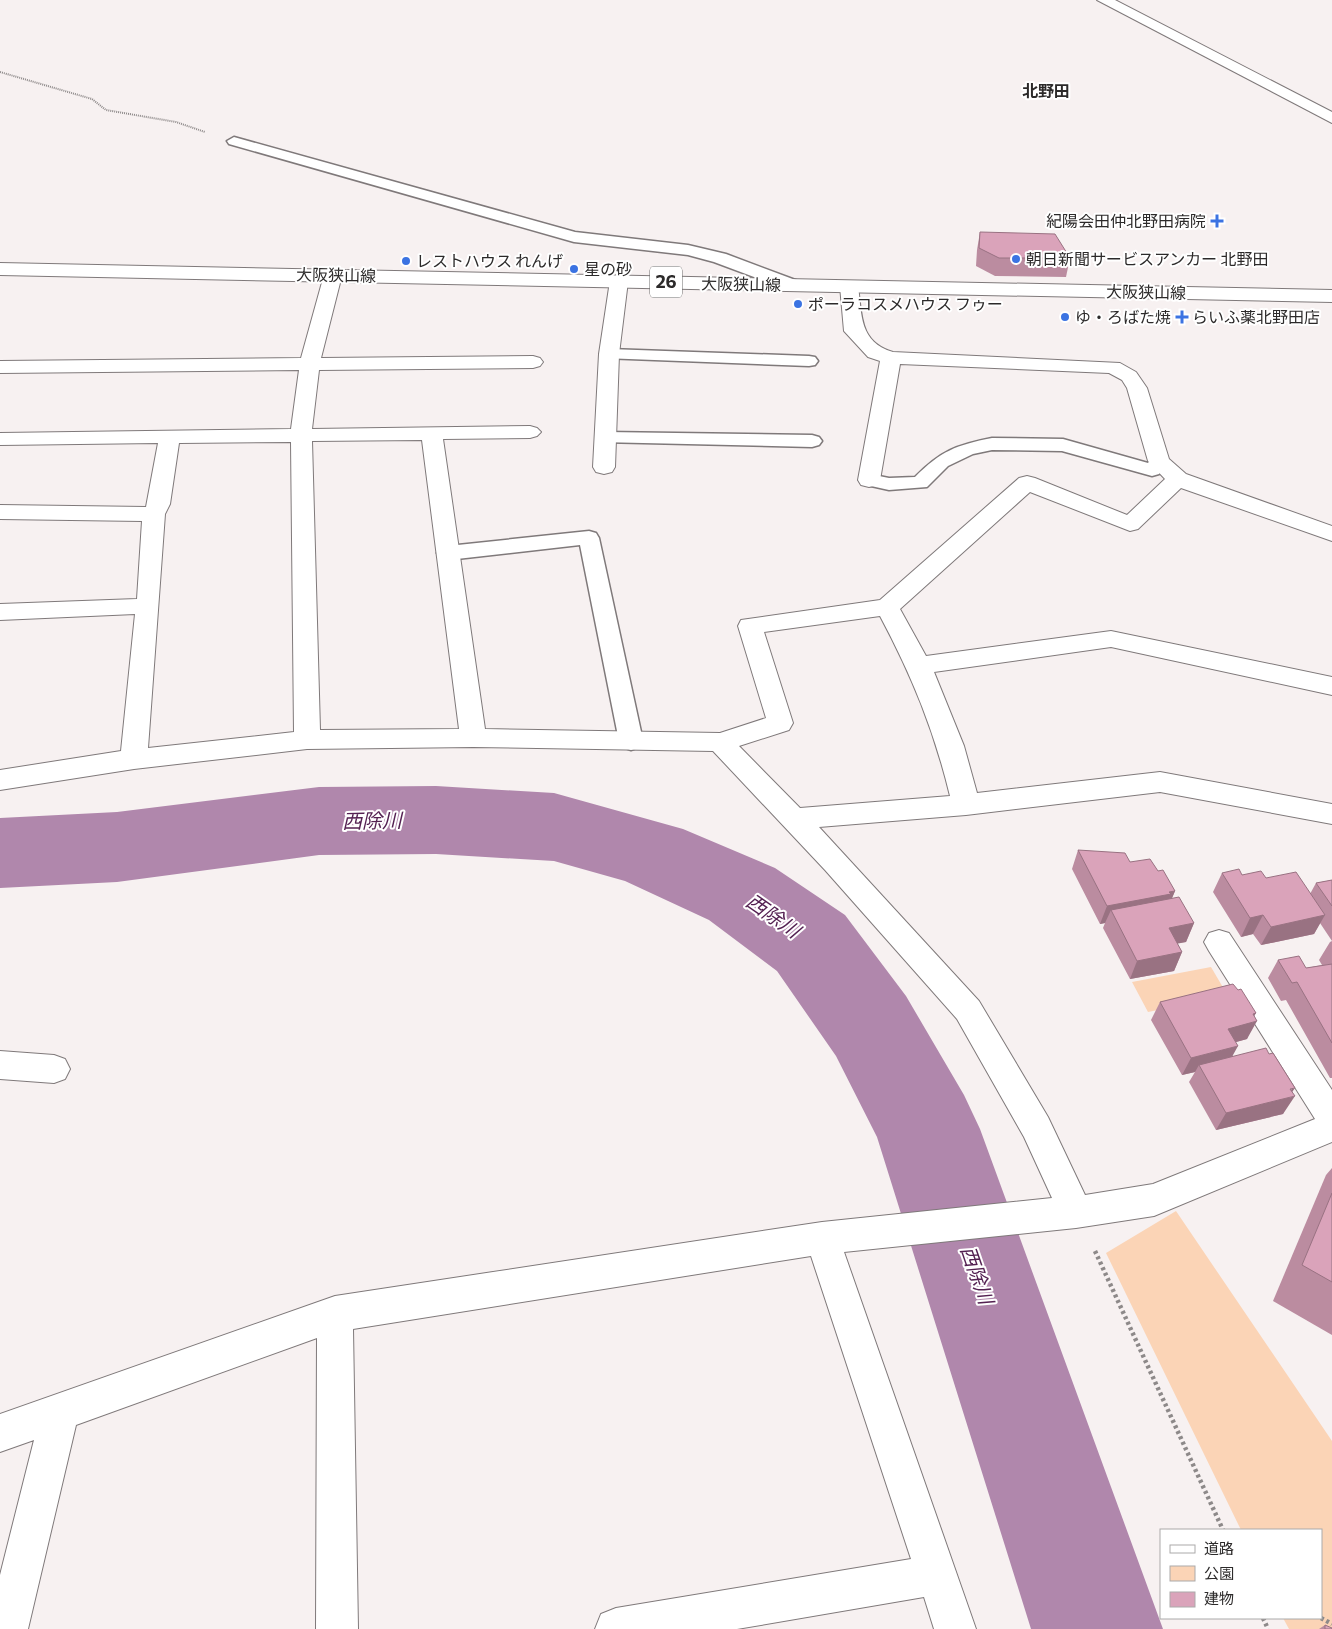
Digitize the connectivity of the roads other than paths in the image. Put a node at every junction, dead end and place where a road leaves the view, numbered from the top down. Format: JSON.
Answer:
{"nodes":[{"id":1,"x":1104,"y":0,"type":"edge"},
{"id":2,"x":1332,"y":118,"type":"edge"},
{"id":3,"x":234,"y":141,"type":"road end"},
{"id":4,"x":0,"y":269,"type":"edge"},
{"id":5,"x":333,"y":275,"type":"junction"},
{"id":6,"x":619,"y":281,"type":"junction"},
{"id":7,"x":792,"y":285,"type":"junction"},
{"id":8,"x":849,"y":286,"type":"junction"},
{"id":9,"x":1332,"y":296,"type":"edge"},
{"id":10,"x":609,"y":354,"type":"junction"},
{"id":11,"x":891,"y":358,"type":"junction"},
{"id":12,"x":809,"y":361,"type":"dead end"},
{"id":13,"x":310,"y":362,"type":"junction"},
{"id":14,"x":533,"y":362,"type":"dead end"},
{"id":15,"x":0,"y":367,"type":"edge"},
{"id":16,"x":530,"y":432,"type":"dead end"},
{"id":17,"x":432,"y":434,"type":"junction"},
{"id":18,"x":301,"y":435,"type":"junction"},
{"id":19,"x":169,"y":438,"type":"junction"},
{"id":20,"x":606,"y":438,"type":"junction"},
{"id":21,"x":0,"y":439,"type":"edge"},
{"id":22,"x":812,"y":441,"type":"dead end"},
{"id":23,"x":1159,"y":462,"type":"junction"},
{"id":24,"x":604,"y":467,"type":"dead end"},
{"id":25,"x":1178,"y":479,"type":"junction"},
{"id":26,"x":869,"y":480,"type":"joint"},
{"id":27,"x":0,"y":512,"type":"edge"},
{"id":28,"x":154,"y":514,"type":"junction"},
{"id":29,"x":1332,"y":534,"type":"edge"},
{"id":30,"x":448,"y":553,"type":"junction"},
{"id":31,"x":148,"y":606,"type":"junction"},
{"id":32,"x":888,"y":607,"type":"junction"},
{"id":33,"x":0,"y":612,"type":"edge"},
{"id":34,"x":919,"y":666,"type":"junction"},
{"id":35,"x":1332,"y":686,"type":"edge"},
{"id":36,"x":472,"y":738,"type":"junction"},
{"id":37,"x":306,"y":740,"type":"junction"},
{"id":38,"x":631,"y":740,"type":"junction"},
{"id":39,"x":720,"y":742,"type":"junction"},
{"id":40,"x":134,"y":759,"type":"junction"},
{"id":41,"x":0,"y":780,"type":"edge"},
{"id":42,"x":966,"y":804,"type":"junction"},
{"id":43,"x":1332,"y":814,"type":"edge"},
{"id":44,"x":793,"y":819,"type":"junction"},
{"id":45,"x":1218,"y":942,"type":"dead end"},
{"id":46,"x":0,"y":1065,"type":"edge"},
{"id":47,"x":54,"y":1068,"type":"dead end"},
{"id":48,"x":1332,"y":1118,"type":"edge"},
{"id":49,"x":1332,"y":1127,"type":"edge"},
{"id":50,"x":1076,"y":1212,"type":"junction"},
{"id":51,"x":822,"y":1238,"type":"junction"},
{"id":52,"x":335,"y":1314,"type":"junction"},
{"id":53,"x":60,"y":1411,"type":"junction"},
{"id":54,"x":0,"y":1433,"type":"edge"},
{"id":55,"x":937,"y":1575,"type":"junction"},
{"id":56,"x":726,"y":1620,"type":"edge"},
{"id":57,"x":7,"y":1629,"type":"edge"},
{"id":58,"x":336,"y":1629,"type":"edge"},
{"id":59,"x":616,"y":1629,"type":"edge"},
{"id":60,"x":955,"y":1629,"type":"edge"}],
"edges":[{"from":1,"to":2,"type":"street"},
{"from":3,"to":7,"type":"lane"},
{"from":4,"to":5,"type":"street","name":"大阪狭山線","number":"26"},
{"from":5,"to":6,"type":"street","name":"大阪狭山線","number":"26"},
{"from":5,"to":13,"type":"street"},
{"from":6,"to":7,"type":"street","name":"大阪狭山線","number":"26"},
{"from":6,"to":10,"type":"street"},
{"from":7,"to":8,"type":"street","name":"大阪狭山線","number":"26"},
{"from":8,"to":9,"type":"street","name":"大阪狭山線","number":"26"},
{"from":8,"to":11,"type":"street"},
{"from":10,"to":12,"type":"lane"},
{"from":10,"to":20,"type":"street"},
{"from":11,"to":23,"type":"street"},
{"from":11,"to":26,"type":"street"},
{"from":13,"to":14,"type":"street"},
{"from":13,"to":15,"type":"street"},
{"from":13,"to":18,"type":"street"},
{"from":16,"to":17,"type":"street"},
{"from":17,"to":18,"type":"street"},
{"from":17,"to":30,"type":"street"},
{"from":18,"to":19,"type":"street"},
{"from":18,"to":37,"type":"street"},
{"from":19,"to":21,"type":"street"},
{"from":19,"to":28,"type":"street"},
{"from":20,"to":22,"type":"lane"},
{"from":20,"to":24,"type":"street"},
{"from":23,"to":25,"type":"street"},
{"from":23,"to":26,"type":"lane"},
{"from":25,"to":29,"type":"street"},
{"from":25,"to":32,"type":"street"},
{"from":27,"to":28,"type":"street"},
{"from":28,"to":31,"type":"street"},
{"from":30,"to":36,"type":"street"},
{"from":30,"to":38,"type":"lane"},
{"from":31,"to":33,"type":"street"},
{"from":31,"to":40,"type":"street"},
{"from":32,"to":34,"type":"street"},
{"from":32,"to":39,"type":"street"},
{"from":34,"to":35,"type":"street"},
{"from":34,"to":42,"type":"street"},
{"from":36,"to":37,"type":"street"},
{"from":36,"to":38,"type":"street"},
{"from":37,"to":40,"type":"street"},
{"from":38,"to":39,"type":"street"},
{"from":39,"to":44,"type":"street"},
{"from":40,"to":41,"type":"street"},
{"from":42,"to":43,"type":"street"},
{"from":42,"to":44,"type":"street"},
{"from":44,"to":50,"type":"street"},
{"from":45,"to":48,"type":"street"},
{"from":46,"to":47,"type":"street"},
{"from":49,"to":50,"type":"street"},
{"from":50,"to":51,"type":"street"},
{"from":51,"to":52,"type":"street"},
{"from":51,"to":55,"type":"street"},
{"from":52,"to":53,"type":"street"},
{"from":52,"to":58,"type":"street"},
{"from":53,"to":54,"type":"street"},
{"from":53,"to":57,"type":"street"},
{"from":55,"to":56,"type":"street"},
{"from":55,"to":60,"type":"street"},
{"from":56,"to":59,"type":"street"}]}
